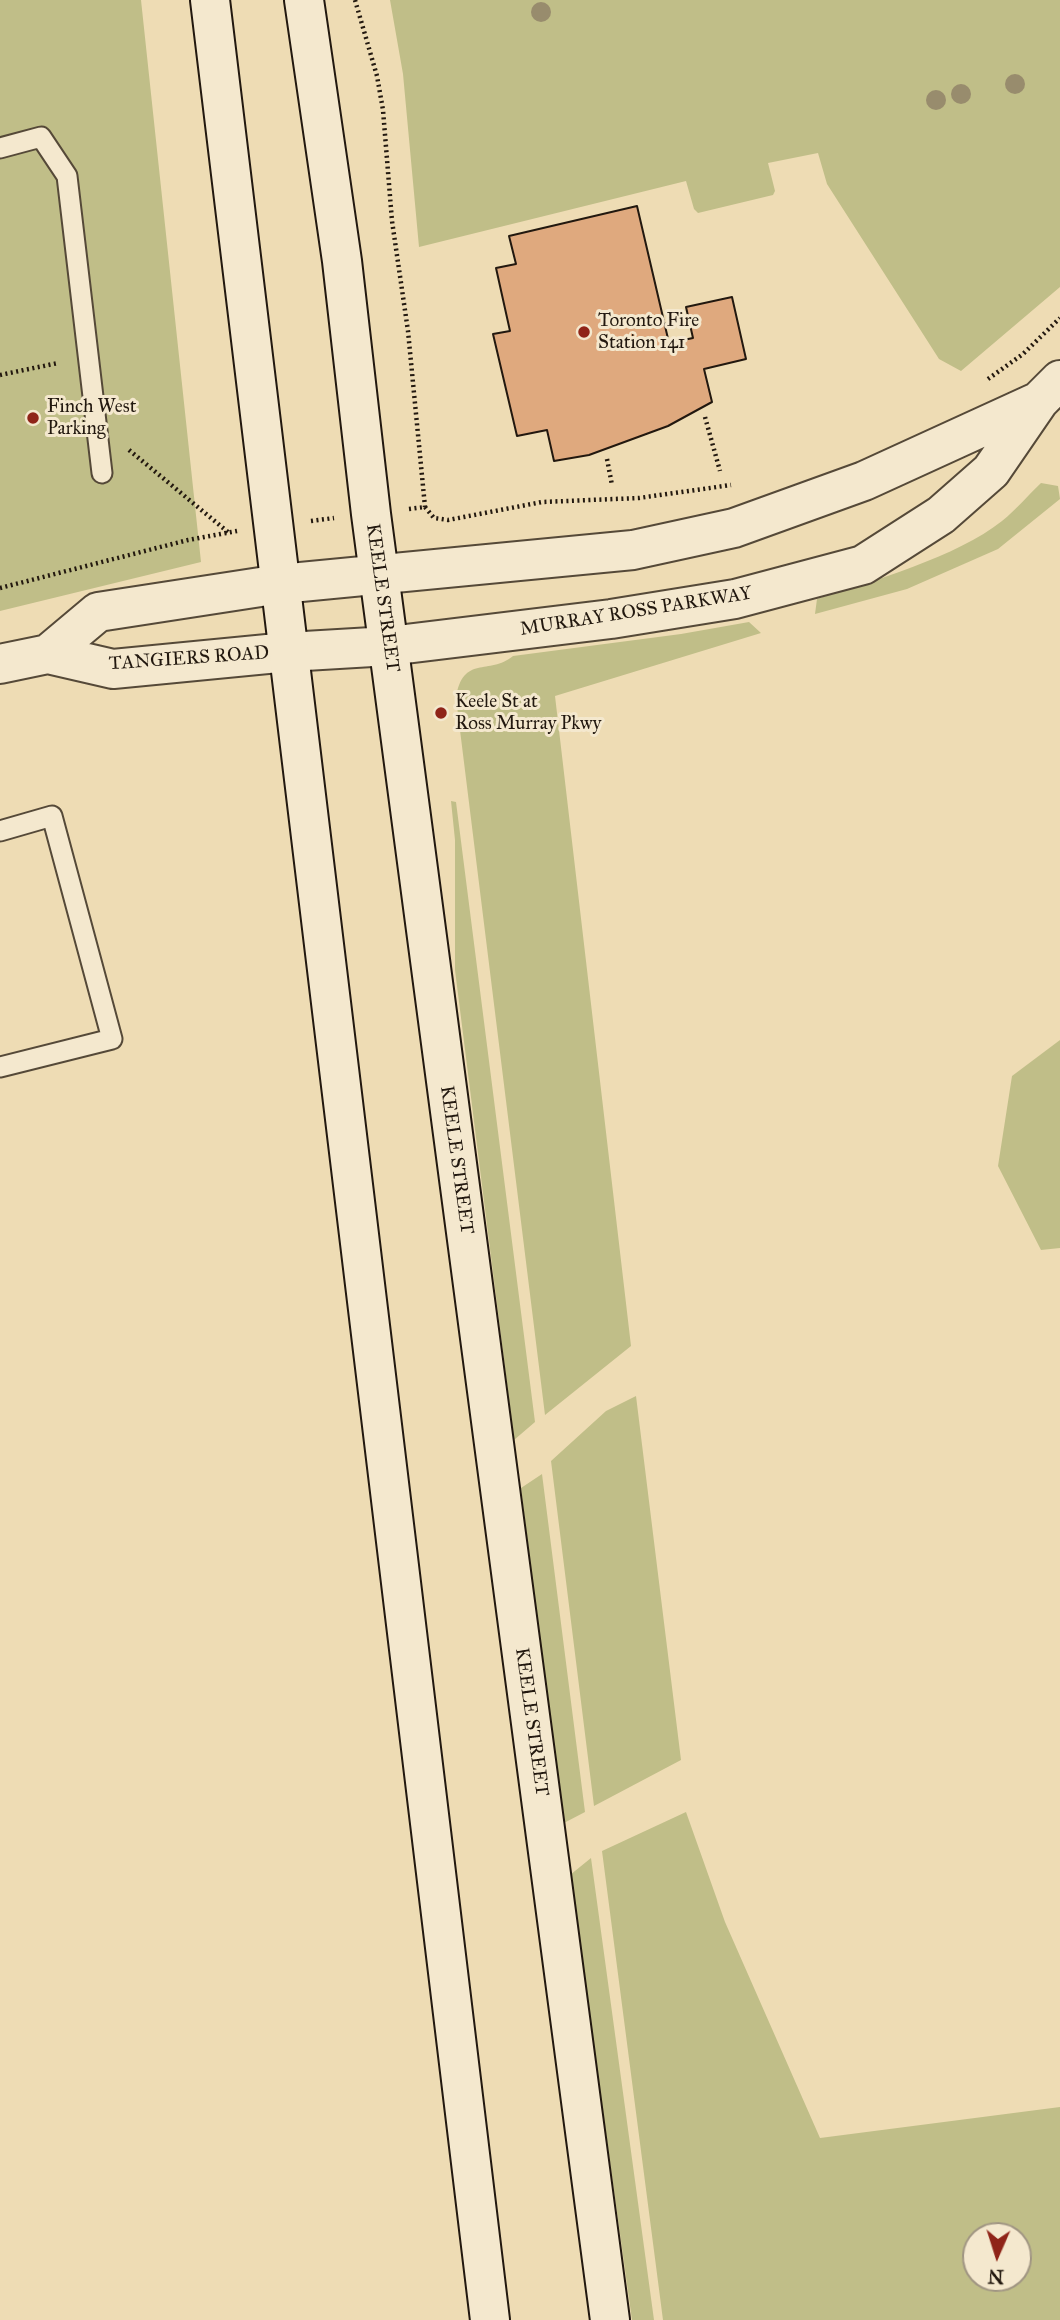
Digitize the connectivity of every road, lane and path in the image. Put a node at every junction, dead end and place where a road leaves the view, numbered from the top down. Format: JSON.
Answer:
{"nodes":[{"id":1,"x":210,"y":0,"type":"edge"},
{"id":2,"x":304,"y":0,"type":"edge"},
{"id":3,"x":355,"y":0,"type":"edge"},
{"id":4,"x":0,"y":148,"type":"edge"},
{"id":5,"x":1060,"y":318,"type":"edge"},
{"id":6,"x":978,"y":386,"type":"dead end"},
{"id":7,"x":1050,"y":391,"type":"edge"},
{"id":8,"x":705,"y":417,"type":"dead end"},
{"id":9,"x":607,"y":459,"type":"dead end"},
{"id":10,"x":720,"y":471,"type":"dead end"},
{"id":11,"x":102,"y":473,"type":"dead end"},
{"id":12,"x":735,"y":484,"type":"dead end"},
{"id":13,"x":612,"y":485,"type":"dead end"},
{"id":14,"x":229,"y":532,"type":"dead end"},
{"id":15,"x":379,"y":575,"type":"junction"},
{"id":16,"x":280,"y":584,"type":"junction"},
{"id":17,"x":0,"y":588,"type":"edge"},
{"id":18,"x":389,"y":646,"type":"junction"},
{"id":19,"x":288,"y":652,"type":"junction"},
{"id":20,"x":48,"y":654,"type":"junction"},
{"id":21,"x":0,"y":664,"type":"edge"},
{"id":22,"x":0,"y":831,"type":"edge"},
{"id":23,"x":0,"y":1067,"type":"edge"},
{"id":24,"x":489,"y":2320,"type":"edge"},
{"id":25,"x":610,"y":2320,"type":"edge"}],
"edges":[{"from":1,"to":16,"type":"main road"},
{"from":2,"to":15,"type":"main road","name":"KEELE STREET"},
{"from":3,"to":12,"type":"path"},
{"from":4,"to":11,"type":"lane"},
{"from":5,"to":6,"type":"path"},
{"from":7,"to":15,"type":"main road","name":"MURRAY ROSS PARKWAY"},
{"from":7,"to":18,"type":"main road","name":"MURRAY ROSS PARKWAY"},
{"from":8,"to":10,"type":"path"},
{"from":9,"to":13,"type":"path"},
{"from":14,"to":17,"type":"path"},
{"from":15,"to":16,"type":"main road","name":"MURRAY ROSS PARKWAY"},
{"from":15,"to":18,"type":"main road","name":"KEELE STREET"},
{"from":16,"to":19,"type":"main road"},
{"from":16,"to":20,"type":"main road","name":"TANGIERS ROAD"},
{"from":18,"to":19,"type":"main road","name":"MURRAY ROSS PARKWAY"},
{"from":18,"to":25,"type":"main road","name":"KEELE STREET"},
{"from":19,"to":20,"type":"main road","name":"TANGIERS ROAD"},
{"from":19,"to":24,"type":"main road"},
{"from":20,"to":21,"type":"main road","name":"TANGIERS ROAD"},
{"from":22,"to":23,"type":"lane"}]}
